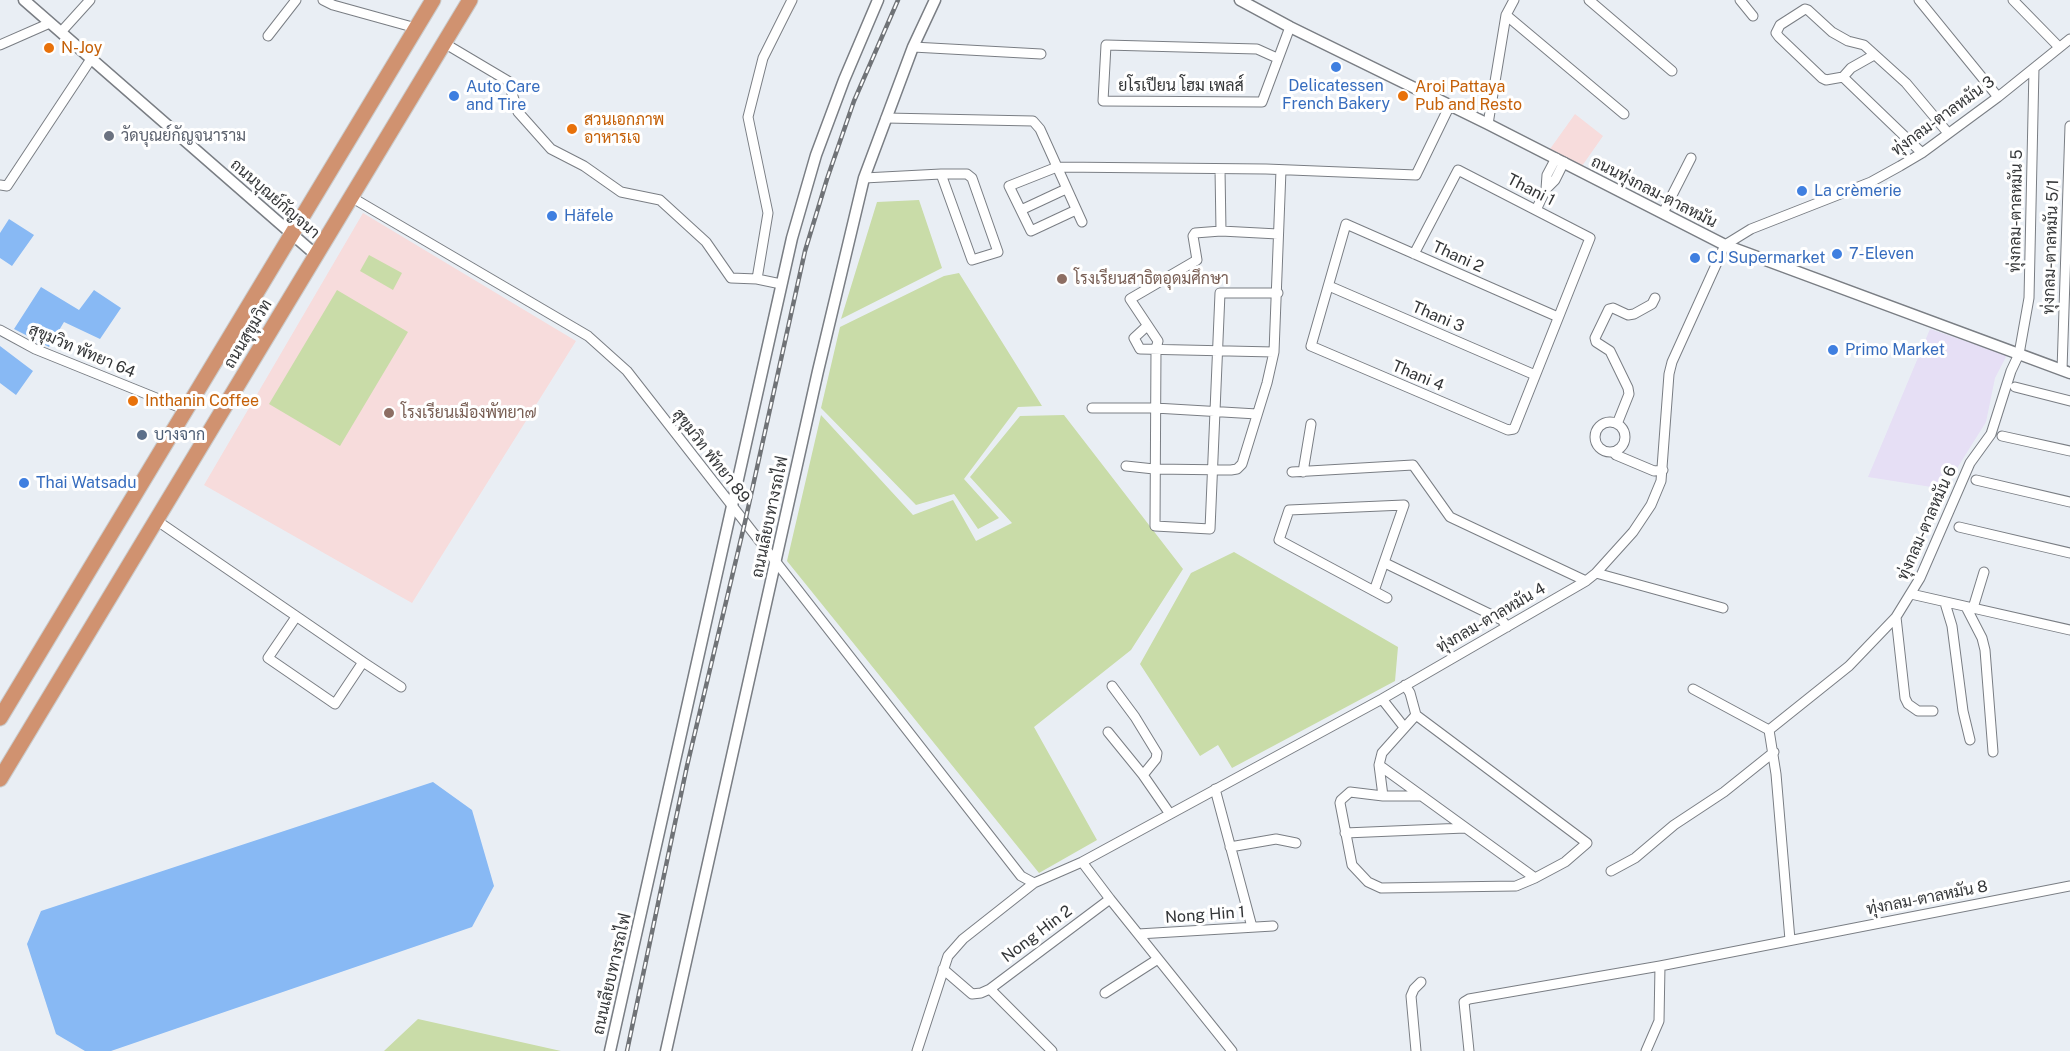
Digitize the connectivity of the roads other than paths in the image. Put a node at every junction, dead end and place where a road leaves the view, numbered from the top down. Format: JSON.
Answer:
{"nodes":[{"id":1,"x":24,"y":0,"type":"edge"},
{"id":2,"x":90,"y":0,"type":"edge"},
{"id":3,"x":296,"y":0,"type":"edge"},
{"id":4,"x":323,"y":0,"type":"edge"},
{"id":5,"x":433,"y":0,"type":"edge"},
{"id":6,"x":470,"y":0,"type":"edge"},
{"id":7,"x":792,"y":0,"type":"edge"},
{"id":8,"x":878,"y":0,"type":"edge"},
{"id":9,"x":935,"y":0,"type":"edge"},
{"id":10,"x":1240,"y":0,"type":"edge"},
{"id":11,"x":1514,"y":0,"type":"edge"},
{"id":12,"x":1589,"y":0,"type":"edge"},
{"id":13,"x":1740,"y":0,"type":"edge"},
{"id":14,"x":1919,"y":0,"type":"edge"},
{"id":15,"x":2013,"y":0,"type":"edge"},
{"id":16,"x":1506,"y":15,"type":"junction"},
{"id":17,"x":1754,"y":16,"type":"dead end"},
{"id":18,"x":51,"y":23,"type":"junction"},
{"id":19,"x":1290,"y":27,"type":"junction"},
{"id":20,"x":416,"y":28,"type":"junction"},
{"id":21,"x":62,"y":32,"type":"junction"},
{"id":22,"x":268,"y":36,"type":"dead end"},
{"id":23,"x":2070,"y":39,"type":"edge"},
{"id":24,"x":444,"y":43,"type":"junction"},
{"id":25,"x":0,"y":45,"type":"edge"},
{"id":26,"x":913,"y":47,"type":"junction"},
{"id":27,"x":2060,"y":47,"type":"junction"},
{"id":28,"x":1041,"y":54,"type":"dead end"},
{"id":29,"x":1874,"y":55,"type":"junction"},
{"id":30,"x":1277,"y":58,"type":"junction"},
{"id":31,"x":91,"y":59,"type":"junction"},
{"id":32,"x":2034,"y":68,"type":"junction"},
{"id":33,"x":1672,"y":72,"type":"dead end"},
{"id":34,"x":1843,"y":77,"type":"junction"},
{"id":35,"x":1998,"y":97,"type":"junction"},
{"id":36,"x":1450,"y":105,"type":"junction"},
{"id":37,"x":1624,"y":114,"type":"dead end"},
{"id":38,"x":886,"y":118,"type":"junction"},
{"id":39,"x":1488,"y":124,"type":"junction"},
{"id":40,"x":2070,"y":126,"type":"edge"},
{"id":41,"x":1948,"y":133,"type":"junction"},
{"id":42,"x":1922,"y":153,"type":"junction"},
{"id":43,"x":1691,"y":158,"type":"dead end"},
{"id":44,"x":1560,"y":160,"type":"junction"},
{"id":45,"x":1057,"y":167,"type":"junction"},
{"id":46,"x":1220,"y":169,"type":"junction"},
{"id":47,"x":1281,"y":170,"type":"junction"},
{"id":48,"x":941,"y":174,"type":"junction"},
{"id":49,"x":864,"y":178,"type":"junction"},
{"id":50,"x":0,"y":185,"type":"edge"},
{"id":51,"x":1066,"y":189,"type":"junction"},
{"id":52,"x":351,"y":197,"type":"junction"},
{"id":53,"x":1022,"y":210,"type":"junction"},
{"id":54,"x":1076,"y":210,"type":"junction"},
{"id":55,"x":1536,"y":210,"type":"junction"},
{"id":56,"x":1663,"y":213,"type":"junction"},
{"id":57,"x":1082,"y":222,"type":"dead end"},
{"id":58,"x":1221,"y":231,"type":"junction"},
{"id":59,"x":292,"y":234,"type":"junction"},
{"id":60,"x":1278,"y":234,"type":"junction"},
{"id":61,"x":1725,"y":245,"type":"junction"},
{"id":62,"x":1414,"y":254,"type":"junction"},
{"id":63,"x":316,"y":255,"type":"junction"},
{"id":64,"x":757,"y":279,"type":"junction"},
{"id":65,"x":781,"y":284,"type":"junction"},
{"id":66,"x":1329,"y":286,"type":"junction"},
{"id":67,"x":1278,"y":293,"type":"junction"},
{"id":68,"x":1655,"y":298,"type":"dead end"},
{"id":69,"x":1558,"y":317,"type":"junction"},
{"id":70,"x":1147,"y":326,"type":"junction"},
{"id":71,"x":0,"y":330,"type":"edge"},
{"id":72,"x":1156,"y":349,"type":"junction"},
{"id":73,"x":1216,"y":350,"type":"junction"},
{"id":74,"x":1274,"y":352,"type":"junction"},
{"id":75,"x":2019,"y":354,"type":"junction"},
{"id":76,"x":2066,"y":371,"type":"edge"},
{"id":77,"x":1535,"y":375,"type":"junction"},
{"id":78,"x":2016,"y":387,"type":"dead end"},
{"id":79,"x":2070,"y":400,"type":"edge"},
{"id":80,"x":1092,"y":408,"type":"dead end"},
{"id":81,"x":1155,"y":408,"type":"junction"},
{"id":82,"x":186,"y":410,"type":"junction"},
{"id":83,"x":1213,"y":411,"type":"junction"},
{"id":84,"x":1257,"y":414,"type":"junction"},
{"id":85,"x":1311,"y":424,"type":"dead end"},
{"id":86,"x":1617,"y":424,"type":"junction"},
{"id":87,"x":2002,"y":436,"type":"dead end"},
{"id":88,"x":2070,"y":451,"type":"edge"},
{"id":89,"x":1613,"y":452,"type":"junction"},
{"id":90,"x":1359,"y":458,"type":"dead end"},
{"id":91,"x":1126,"y":466,"type":"dead end"},
{"id":92,"x":1357,"y":468,"type":"junction"},
{"id":93,"x":1154,"y":469,"type":"junction"},
{"id":94,"x":1213,"y":470,"type":"junction"},
{"id":95,"x":1663,"y":470,"type":"junction"},
{"id":96,"x":1292,"y":472,"type":"dead end"},
{"id":97,"x":1303,"y":472,"type":"junction"},
{"id":98,"x":1976,"y":480,"type":"dead end"},
{"id":99,"x":2070,"y":502,"type":"edge"},
{"id":100,"x":732,"y":507,"type":"junction"},
{"id":101,"x":156,"y":520,"type":"junction"},
{"id":102,"x":1959,"y":526,"type":"dead end"},
{"id":103,"x":2070,"y":553,"type":"edge"},
{"id":104,"x":776,"y":561,"type":"junction"},
{"id":105,"x":1385,"y":563,"type":"junction"},
{"id":106,"x":1984,"y":572,"type":"dead end"},
{"id":107,"x":1596,"y":573,"type":"junction"},
{"id":108,"x":1586,"y":581,"type":"junction"},
{"id":109,"x":1374,"y":591,"type":"junction"},
{"id":110,"x":1911,"y":594,"type":"junction"},
{"id":111,"x":1387,"y":598,"type":"dead end"},
{"id":112,"x":1946,"y":603,"type":"junction"},
{"id":113,"x":1969,"y":607,"type":"junction"},
{"id":114,"x":1723,"y":608,"type":"dead end"},
{"id":115,"x":296,"y":617,"type":"junction"},
{"id":116,"x":1896,"y":617,"type":"junction"},
{"id":117,"x":1507,"y":627,"type":"junction"},
{"id":118,"x":2070,"y":630,"type":"edge"},
{"id":119,"x":363,"y":662,"type":"junction"},
{"id":120,"x":1405,"y":685,"type":"junction"},
{"id":121,"x":1112,"y":686,"type":"dead end"},
{"id":122,"x":401,"y":687,"type":"dead end"},
{"id":123,"x":1694,"y":689,"type":"dead end"},
{"id":124,"x":1382,"y":699,"type":"junction"},
{"id":125,"x":1933,"y":711,"type":"dead end"},
{"id":126,"x":1416,"y":715,"type":"junction"},
{"id":127,"x":0,"y":718,"type":"edge"},
{"id":128,"x":1404,"y":727,"type":"junction"},
{"id":129,"x":1769,"y":730,"type":"junction"},
{"id":130,"x":1108,"y":732,"type":"dead end"},
{"id":131,"x":1970,"y":740,"type":"dead end"},
{"id":132,"x":1774,"y":752,"type":"junction"},
{"id":133,"x":1993,"y":752,"type":"dead end"},
{"id":134,"x":1379,"y":765,"type":"junction"},
{"id":135,"x":1143,"y":775,"type":"junction"},
{"id":136,"x":0,"y":779,"type":"edge"},
{"id":137,"x":1215,"y":789,"type":"junction"},
{"id":138,"x":1383,"y":796,"type":"junction"},
{"id":139,"x":1420,"y":796,"type":"junction"},
{"id":140,"x":1170,"y":814,"type":"junction"},
{"id":141,"x":1465,"y":828,"type":"junction"},
{"id":142,"x":1345,"y":833,"type":"junction"},
{"id":143,"x":1296,"y":843,"type":"dead end"},
{"id":144,"x":1230,"y":847,"type":"junction"},
{"id":145,"x":1082,"y":862,"type":"junction"},
{"id":146,"x":1611,"y":871,"type":"dead end"},
{"id":147,"x":1535,"y":878,"type":"junction"},
{"id":148,"x":1034,"y":883,"type":"junction"},
{"id":149,"x":2070,"y":886,"type":"edge"},
{"id":150,"x":1110,"y":899,"type":"junction"},
{"id":151,"x":1274,"y":926,"type":"dead end"},
{"id":152,"x":1252,"y":927,"type":"junction"},
{"id":153,"x":1138,"y":934,"type":"junction"},
{"id":154,"x":1790,"y":940,"type":"junction"},
{"id":155,"x":1158,"y":959,"type":"junction"},
{"id":156,"x":1660,"y":966,"type":"junction"},
{"id":157,"x":943,"y":969,"type":"junction"},
{"id":158,"x":1421,"y":982,"type":"dead end"},
{"id":159,"x":986,"y":991,"type":"junction"},
{"id":160,"x":1105,"y":993,"type":"dead end"},
{"id":161,"x":610,"y":1051,"type":"edge"},
{"id":162,"x":666,"y":1051,"type":"edge"},
{"id":163,"x":917,"y":1051,"type":"edge"},
{"id":164,"x":1052,"y":1051,"type":"edge"},
{"id":165,"x":1232,"y":1051,"type":"edge"},
{"id":166,"x":1416,"y":1051,"type":"edge"},
{"id":167,"x":1469,"y":1051,"type":"edge"},
{"id":168,"x":1646,"y":1051,"type":"edge"}],
"edges":[{"from":1,"to":18,"type":"street","name":"ถนนบุณย์กัญจนา"},
{"from":2,"to":21,"type":"street"},
{"from":3,"to":22,"type":"street"},
{"from":4,"to":20,"type":"street"},
{"from":5,"to":20,"type":"highway","name":"ถนนสุขุมวิท"},
{"from":6,"to":24,"type":"highway","name":"ถนนสุขุมวิท"},
{"from":7,"to":64,"type":"street"},
{"from":8,"to":65,"type":"street","name":"ถนนเลียบทางรถไฟ"},
{"from":9,"to":26,"type":"street","name":"ถนนเลียบทางรถไฟ"},
{"from":10,"to":19,"type":"street","name":"ถนนทุ่งกลม-ตาลหมัน"},
{"from":11,"to":16,"type":"street"},
{"from":12,"to":33,"type":"street"},
{"from":13,"to":17,"type":"street"},
{"from":14,"to":35,"type":"street"},
{"from":15,"to":27,"type":"street"},
{"from":16,"to":37,"type":"street"},
{"from":16,"to":39,"type":"street"},
{"from":18,"to":21,"type":"street","name":"ถนนบุณย์กัญจนา"},
{"from":18,"to":25,"type":"street"},
{"from":19,"to":30,"type":"street","name":"ยโรเปียน โฮม เพลส์"},
{"from":19,"to":36,"type":"street","name":"ถนนทุ่งกลม-ตาลหมัน"},
{"from":20,"to":59,"type":"highway","name":"ถนนสุขุมวิท"},
{"from":21,"to":31,"type":"street","name":"ถนนบุณย์กัญจนา"},
{"from":23,"to":27,"type":"street","name":"ทุ่งกลม-ตาลหมัน 3"},
{"from":24,"to":52,"type":"highway","name":"ถนนสุขุมวิท"},
{"from":24,"to":64,"type":"street"},
{"from":26,"to":28,"type":"street"},
{"from":26,"to":38,"type":"street","name":"ถนนเลียบทางรถไฟ"},
{"from":27,"to":32,"type":"street","name":"ทุ่งกลม-ตาลหมัน 3"},
{"from":29,"to":34,"type":"street"},
{"from":29,"to":34,"type":"street"},
{"from":29,"to":41,"type":"street"},
{"from":30,"to":30,"type":"street","name":"ยโรเปียน โฮม เพลส์"},
{"from":31,"to":50,"type":"street"},
{"from":31,"to":59,"type":"street","name":"ถนนบุณย์กัญจนา"},
{"from":32,"to":35,"type":"street","name":"ทุ่งกลม-ตาลหมัน 3"},
{"from":32,"to":75,"type":"street","name":"ทุ่งกลม-ตาลหมัน 5"},
{"from":34,"to":42,"type":"street"},
{"from":35,"to":41,"type":"street","name":"ทุ่งกลม-ตาลหมัน 3"},
{"from":36,"to":39,"type":"street","name":"ถนนทุ่งกลม-ตาลหมัน"},
{"from":36,"to":47,"type":"street"},
{"from":38,"to":45,"type":"street"},
{"from":38,"to":49,"type":"street","name":"ถนนเลียบทางรถไฟ"},
{"from":39,"to":44,"type":"street","name":"ถนนทุ่งกลม-ตาลหมัน"},
{"from":40,"to":76,"type":"street","name":"ทุ่งกลม-ตาลหมัน 5/1"},
{"from":41,"to":42,"type":"street","name":"ทุ่งกลม-ตาลหมัน 3"},
{"from":42,"to":61,"type":"street","name":"ทุ่งกลม-ตาลหมัน 3"},
{"from":43,"to":56,"type":"street"},
{"from":44,"to":55,"type":"street"},
{"from":44,"to":56,"type":"street","name":"ถนนทุ่งกลม-ตาลหมัน"},
{"from":45,"to":46,"type":"street"},
{"from":45,"to":51,"type":"street"},
{"from":45,"to":53,"type":"street"},
{"from":46,"to":47,"type":"street"},
{"from":46,"to":58,"type":"street"},
{"from":47,"to":60,"type":"street"},
{"from":48,"to":48,"type":"street"},
{"from":48,"to":49,"type":"street"},
{"from":49,"to":104,"type":"street","name":"ถนนเลียบทางรถไฟ"},
{"from":51,"to":53,"type":"street"},
{"from":51,"to":54,"type":"street"},
{"from":52,"to":63,"type":"highway","name":"ถนนสุขุมวิท"},
{"from":52,"to":100,"type":"street","name":"สุขุมวิท พัทยา 89"},
{"from":53,"to":54,"type":"street"},
{"from":54,"to":57,"type":"street"},
{"from":55,"to":62,"type":"street","name":"Thani 1"},
{"from":55,"to":69,"type":"street","name":"Thani 1"},
{"from":56,"to":61,"type":"street","name":"ถนนทุ่งกลม-ตาลหมัน"},
{"from":58,"to":60,"type":"street"},
{"from":58,"to":70,"type":"street"},
{"from":59,"to":63,"type":"street","name":"ถนนบุณย์กัญจนา"},
{"from":59,"to":82,"type":"highway","name":"ถนนสุขุมวิท"},
{"from":60,"to":67,"type":"street"},
{"from":61,"to":75,"type":"street","name":"ถนนทุ่งกลม-ตาลหมัน"},
{"from":61,"to":95,"type":"street","name":"ทุ่งกลม-ตาลหมัน 4"},
{"from":62,"to":66,"type":"street","name":"Thani 2"},
{"from":62,"to":69,"type":"street","name":"Thani 2"},
{"from":63,"to":101,"type":"highway","name":"ถนนสุขุมวิท"},
{"from":64,"to":65,"type":"street"},
{"from":65,"to":100,"type":"street","name":"ถนนเลียบทางรถไฟ"},
{"from":66,"to":77,"type":"street","name":"Thani 3"},
{"from":66,"to":77,"type":"street","name":"Thani 4"},
{"from":67,"to":73,"type":"street"},
{"from":67,"to":74,"type":"street"},
{"from":68,"to":86,"type":"street"},
{"from":69,"to":77,"type":"street"},
{"from":70,"to":72,"type":"street"},
{"from":70,"to":72,"type":"street"},
{"from":71,"to":82,"type":"street","name":"สุขุมวิท พัทยา 64"},
{"from":72,"to":73,"type":"street"},
{"from":72,"to":81,"type":"street"},
{"from":73,"to":74,"type":"street"},
{"from":73,"to":83,"type":"street"},
{"from":74,"to":84,"type":"street"},
{"from":75,"to":76,"type":"street","name":"ถนนทุ่งกลม-ตาลหมัน"},
{"from":75,"to":110,"type":"street","name":"ทุ่งกลม-ตาลหมัน 6"},
{"from":78,"to":79,"type":"street"},
{"from":80,"to":81,"type":"street"},
{"from":81,"to":83,"type":"street"},
{"from":81,"to":93,"type":"street"},
{"from":82,"to":127,"type":"highway","name":"ถนนสุขุมวิท"},
{"from":83,"to":84,"type":"street"},
{"from":83,"to":94,"type":"street"},
{"from":84,"to":94,"type":"street"},
{"from":85,"to":97,"type":"street"},
{"from":86,"to":89,"type":"street"},
{"from":86,"to":89,"type":"street"},
{"from":87,"to":88,"type":"street"},
{"from":89,"to":95,"type":"street"},
{"from":90,"to":92,"type":"street"},
{"from":91,"to":93,"type":"street"},
{"from":92,"to":97,"type":"street"},
{"from":92,"to":108,"type":"street"},
{"from":93,"to":94,"type":"street"},
{"from":93,"to":94,"type":"street"},
{"from":95,"to":107,"type":"street","name":"ทุ่งกลม-ตาลหมัน 4"},
{"from":96,"to":97,"type":"street"},
{"from":98,"to":99,"type":"street"},
{"from":100,"to":104,"type":"street","name":"สุขุมวิท พัทยา 89"},
{"from":100,"to":161,"type":"street","name":"ถนนเลียบทางรถไฟ"},
{"from":101,"to":115,"type":"street"},
{"from":101,"to":136,"type":"highway","name":"ถนนสุขุมวิท"},
{"from":102,"to":103,"type":"street"},
{"from":104,"to":148,"type":"street","name":"สุขุมวิท พัทยา 89"},
{"from":104,"to":162,"type":"street","name":"ถนนเลียบทางรถไฟ"},
{"from":105,"to":109,"type":"street"},
{"from":105,"to":109,"type":"street"},
{"from":105,"to":117,"type":"street"},
{"from":106,"to":113,"type":"street"},
{"from":107,"to":108,"type":"street","name":"ทุ่งกลม-ตาลหมัน 4"},
{"from":107,"to":114,"type":"street"},
{"from":108,"to":117,"type":"street","name":"ทุ่งกลม-ตาลหมัน 4"},
{"from":109,"to":111,"type":"street"},
{"from":110,"to":112,"type":"street"},
{"from":110,"to":116,"type":"street","name":"ทุ่งกลม-ตาลหมัน 6"},
{"from":112,"to":113,"type":"street"},
{"from":112,"to":131,"type":"street"},
{"from":113,"to":118,"type":"street"},
{"from":113,"to":133,"type":"street"},
{"from":115,"to":119,"type":"street"},
{"from":115,"to":119,"type":"street"},
{"from":116,"to":125,"type":"street"},
{"from":116,"to":129,"type":"street","name":"ทุ่งกลม-ตาลหมัน 6"},
{"from":117,"to":120,"type":"street","name":"ทุ่งกลม-ตาลหมัน 4"},
{"from":119,"to":122,"type":"street"},
{"from":120,"to":124,"type":"street","name":"ทุ่งกลม-ตาลหมัน 4"},
{"from":120,"to":126,"type":"street"},
{"from":121,"to":135,"type":"street"},
{"from":123,"to":129,"type":"street"},
{"from":124,"to":128,"type":"street"},
{"from":124,"to":137,"type":"street","name":"ทุ่งกลม-ตาลหมัน 4"},
{"from":126,"to":128,"type":"street"},
{"from":126,"to":147,"type":"street"},
{"from":128,"to":134,"type":"street"},
{"from":129,"to":132,"type":"street"},
{"from":130,"to":135,"type":"street"},
{"from":132,"to":146,"type":"street"},
{"from":132,"to":154,"type":"street"},
{"from":134,"to":138,"type":"street"},
{"from":134,"to":139,"type":"street"},
{"from":135,"to":140,"type":"street"},
{"from":137,"to":140,"type":"street","name":"ทุ่งกลม-ตาลหมัน 4"},
{"from":137,"to":144,"type":"street"},
{"from":138,"to":139,"type":"street"},
{"from":138,"to":142,"type":"street"},
{"from":139,"to":141,"type":"street"},
{"from":140,"to":145,"type":"street","name":"ทุ่งกลม-ตาลหมัน 4"},
{"from":141,"to":142,"type":"street"},
{"from":141,"to":147,"type":"street"},
{"from":142,"to":147,"type":"street"},
{"from":143,"to":144,"type":"street"},
{"from":144,"to":152,"type":"street"},
{"from":145,"to":148,"type":"street"},
{"from":145,"to":150,"type":"street"},
{"from":148,"to":157,"type":"street"},
{"from":149,"to":154,"type":"street","name":"ทุ่งกลม-ตาลหมัน 8"},
{"from":150,"to":153,"type":"street"},
{"from":150,"to":159,"type":"street","name":"Nong Hin 2"},
{"from":151,"to":152,"type":"street","name":"Nong Hin 1"},
{"from":152,"to":153,"type":"street","name":"Nong Hin 1"},
{"from":153,"to":155,"type":"street"},
{"from":154,"to":156,"type":"street","name":"ทุ่งกลม-ตาลหมัน 8"},
{"from":155,"to":160,"type":"street"},
{"from":155,"to":165,"type":"street"},
{"from":156,"to":167,"type":"street","name":"ทุ่งกลม-ตาลหมัน 8"},
{"from":156,"to":168,"type":"street"},
{"from":157,"to":159,"type":"street"},
{"from":157,"to":163,"type":"street"},
{"from":158,"to":166,"type":"street"},
{"from":159,"to":164,"type":"street"}]}
